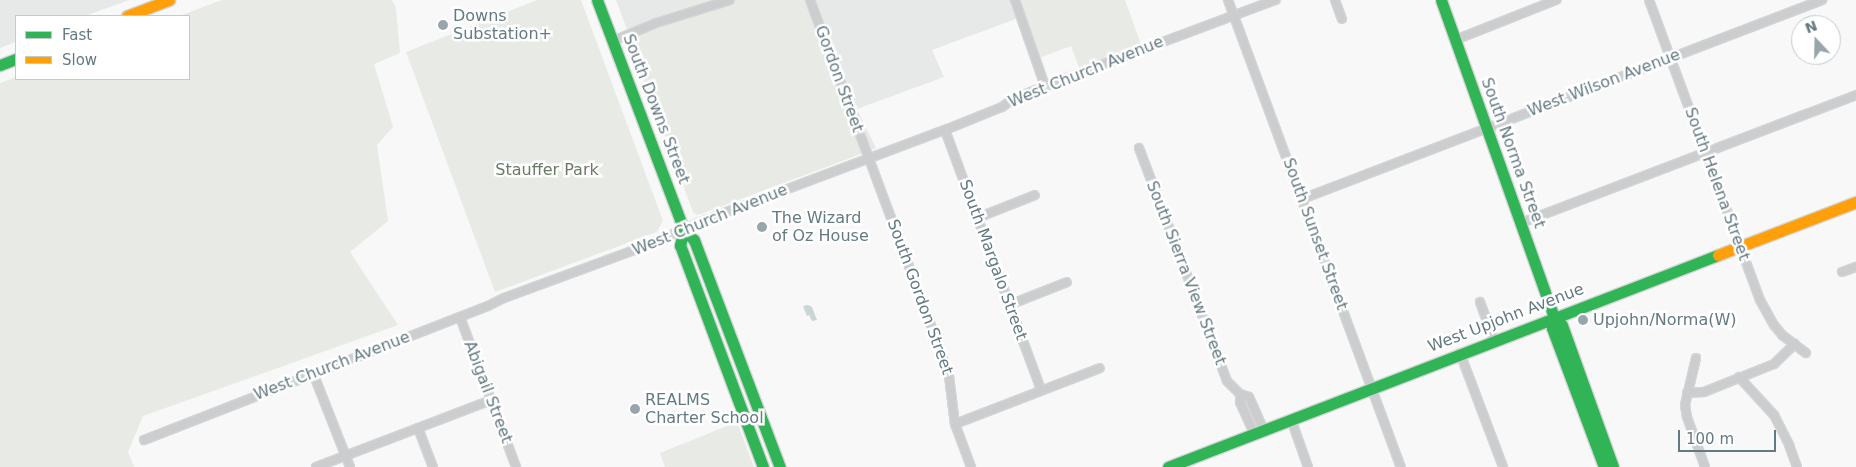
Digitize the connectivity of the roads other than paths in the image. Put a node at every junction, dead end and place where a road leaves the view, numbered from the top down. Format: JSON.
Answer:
{"nodes":[{"id":1,"x":169,"y":0,"type":"edge"},
{"id":2,"x":597,"y":0,"type":"edge"},
{"id":3,"x":730,"y":0,"type":"edge"},
{"id":4,"x":810,"y":0,"type":"edge"},
{"id":5,"x":1014,"y":0,"type":"edge"},
{"id":6,"x":1228,"y":0,"type":"edge"},
{"id":7,"x":1275,"y":0,"type":"edge"},
{"id":8,"x":1335,"y":0,"type":"edge"},
{"id":9,"x":1441,"y":0,"type":"edge"},
{"id":10,"x":1556,"y":0,"type":"edge"},
{"id":11,"x":1649,"y":0,"type":"edge"},
{"id":12,"x":1822,"y":0,"type":"edge"},
{"id":13,"x":1234,"y":14,"type":"junction"},
{"id":14,"x":130,"y":15,"type":"edge"},
{"id":15,"x":1342,"y":19,"type":"dead end"},
{"id":16,"x":1455,"y":40,"type":"junction"},
{"id":17,"x":613,"y":41,"type":"junction"},
{"id":18,"x":1671,"y":58,"type":"junction"},
{"id":19,"x":15,"y":59,"type":"edge"},
{"id":20,"x":0,"y":65,"type":"edge"},
{"id":21,"x":1045,"y":86,"type":"junction"},
{"id":22,"x":1856,"y":96,"type":"edge"},
{"id":23,"x":1487,"y":128,"type":"junction"},
{"id":24,"x":945,"y":130,"type":"junction"},
{"id":25,"x":1139,"y":148,"type":"dead end"},
{"id":26,"x":1706,"y":153,"type":"junction"},
{"id":27,"x":869,"y":157,"type":"junction"},
{"id":28,"x":1035,"y":195,"type":"dead end"},
{"id":29,"x":1302,"y":199,"type":"junction"},
{"id":30,"x":1856,"y":203,"type":"edge"},
{"id":31,"x":977,"y":218,"type":"junction"},
{"id":32,"x":1521,"y":223,"type":"junction"},
{"id":33,"x":684,"y":230,"type":"junction"},
{"id":34,"x":1740,"y":246,"type":"junction"},
{"id":35,"x":1856,"y":267,"type":"edge"},
{"id":36,"x":1842,"y":272,"type":"dead end"},
{"id":37,"x":1067,"y":282,"type":"dead end"},
{"id":38,"x":1480,"y":302,"type":"dead end"},
{"id":39,"x":1009,"y":305,"type":"junction"},
{"id":40,"x":1554,"y":316,"type":"junction"},
{"id":41,"x":460,"y":317,"type":"junction"},
{"id":42,"x":1494,"y":340,"type":"junction"},
{"id":43,"x":1795,"y":344,"type":"junction"},
{"id":44,"x":1460,"y":353,"type":"junction"},
{"id":45,"x":1806,"y":353,"type":"dead end"},
{"id":46,"x":1696,"y":358,"type":"dead end"},
{"id":47,"x":1100,"y":368,"type":"dead end"},
{"id":48,"x":313,"y":373,"type":"junction"},
{"id":49,"x":1739,"y":377,"type":"junction"},
{"id":50,"x":1371,"y":388,"type":"junction"},
{"id":51,"x":1041,"y":390,"type":"junction"},
{"id":52,"x":1687,"y":393,"type":"junction"},
{"id":53,"x":1240,"y":394,"type":"junction"},
{"id":54,"x":491,"y":400,"type":"junction"},
{"id":55,"x":1291,"y":419,"type":"junction"},
{"id":56,"x":955,"y":424,"type":"junction"},
{"id":57,"x":418,"y":428,"type":"junction"},
{"id":58,"x":1259,"y":432,"type":"junction"},
{"id":59,"x":144,"y":440,"type":"dead end"},
{"id":60,"x":346,"y":456,"type":"junction"},
{"id":61,"x":316,"y":467,"type":"edge"},
{"id":62,"x":350,"y":467,"type":"edge"},
{"id":63,"x":433,"y":467,"type":"edge"},
{"id":64,"x":516,"y":467,"type":"edge"},
{"id":65,"x":763,"y":467,"type":"edge"},
{"id":66,"x":780,"y":467,"type":"edge"},
{"id":67,"x":971,"y":467,"type":"edge"},
{"id":68,"x":1168,"y":467,"type":"edge"},
{"id":69,"x":1308,"y":467,"type":"edge"},
{"id":70,"x":1401,"y":467,"type":"edge"},
{"id":71,"x":1503,"y":467,"type":"edge"},
{"id":72,"x":1604,"y":467,"type":"edge"},
{"id":73,"x":1613,"y":467,"type":"edge"},
{"id":74,"x":1705,"y":467,"type":"edge"},
{"id":75,"x":1797,"y":467,"type":"edge"}],
"edges":[{"from":1,"to":14,"type":"main road"},
{"from":2,"to":17,"type":"main road","name":"South Downs Street"},
{"from":3,"to":17,"type":"street"},
{"from":4,"to":27,"type":"street","name":"Gordon Street"},
{"from":5,"to":21,"type":"street"},
{"from":6,"to":13,"type":"street","name":"South Sunset Street"},
{"from":7,"to":13,"type":"street","name":"West Church Avenue"},
{"from":8,"to":15,"type":"street"},
{"from":9,"to":16,"type":"main road","name":"South Norma Street"},
{"from":10,"to":16,"type":"street"},
{"from":11,"to":18,"type":"street","name":"South Helena Street"},
{"from":12,"to":18,"type":"street","name":"West Wilson Avenue"},
{"from":13,"to":21,"type":"street","name":"West Church Avenue"},
{"from":13,"to":29,"type":"street","name":"South Sunset Street"},
{"from":16,"to":23,"type":"main road","name":"South Norma Street"},
{"from":17,"to":33,"type":"main road","name":"South Downs Street"},
{"from":18,"to":23,"type":"street","name":"West Wilson Avenue"},
{"from":18,"to":26,"type":"street","name":"South Helena Street"},
{"from":19,"to":20,"type":"main road"},
{"from":21,"to":24,"type":"street","name":"West Church Avenue"},
{"from":22,"to":26,"type":"street"},
{"from":23,"to":29,"type":"street","name":"West Wilson Avenue"},
{"from":23,"to":32,"type":"main road","name":"South Norma Street"},
{"from":24,"to":27,"type":"street","name":"West Church Avenue"},
{"from":24,"to":31,"type":"street","name":"South Margalo Street"},
{"from":25,"to":53,"type":"street","name":"South Sierra View Street"},
{"from":26,"to":32,"type":"street"},
{"from":26,"to":34,"type":"street","name":"South Helena Street"},
{"from":27,"to":33,"type":"street","name":"West Church Avenue"},
{"from":27,"to":56,"type":"street","name":"South Gordon Street"},
{"from":28,"to":31,"type":"street"},
{"from":29,"to":50,"type":"street","name":"South Sunset Street"},
{"from":30,"to":34,"type":"main road","name":"West Upjohn Avenue"},
{"from":31,"to":39,"type":"street","name":"South Margalo Street"},
{"from":32,"to":40,"type":"main road","name":"South Norma Street"},
{"from":33,"to":41,"type":"street","name":"West Church Avenue"},
{"from":33,"to":65,"type":"main road","name":"South Downs Street"},
{"from":33,"to":66,"type":"main road","name":"South Downs Street"},
{"from":34,"to":40,"type":"main road","name":"West Upjohn Avenue"},
{"from":34,"to":43,"type":"street","name":"South Helena Street"},
{"from":35,"to":36,"type":"street"},
{"from":37,"to":39,"type":"street"},
{"from":38,"to":42,"type":"street"},
{"from":39,"to":51,"type":"street","name":"South Margalo Street"},
{"from":40,"to":42,"type":"main road","name":"West Upjohn Avenue"},
{"from":40,"to":72,"type":"main road","name":"South Norma Street"},
{"from":40,"to":73,"type":"main road","name":"South Norma Street"},
{"from":41,"to":48,"type":"street","name":"West Church Avenue"},
{"from":41,"to":54,"type":"street","name":"Abigail Street"},
{"from":42,"to":44,"type":"main road","name":"West Upjohn Avenue"},
{"from":43,"to":45,"type":"street","name":"South Helena Street"},
{"from":43,"to":49,"type":"street"},
{"from":44,"to":50,"type":"main road","name":"West Upjohn Avenue"},
{"from":44,"to":71,"type":"street"},
{"from":46,"to":52,"type":"street"},
{"from":47,"to":51,"type":"street"},
{"from":48,"to":59,"type":"street","name":"West Church Avenue"},
{"from":48,"to":60,"type":"street"},
{"from":49,"to":52,"type":"street"},
{"from":49,"to":75,"type":"street"},
{"from":50,"to":55,"type":"main road","name":"West Upjohn Avenue"},
{"from":50,"to":70,"type":"street","name":"South Sunset Street"},
{"from":51,"to":56,"type":"street"},
{"from":52,"to":74,"type":"street"},
{"from":53,"to":58,"type":"street","name":"South Sierra View Street"},
{"from":53,"to":58,"type":"street","name":"South Sierra View Street"},
{"from":54,"to":57,"type":"street"},
{"from":54,"to":64,"type":"street","name":"Abigail Street"},
{"from":55,"to":58,"type":"main road","name":"West Upjohn Avenue"},
{"from":55,"to":69,"type":"street"},
{"from":56,"to":67,"type":"street","name":"South Gordon Street"},
{"from":57,"to":60,"type":"street"},
{"from":57,"to":63,"type":"street"},
{"from":58,"to":68,"type":"main road","name":"West Upjohn Avenue"},
{"from":60,"to":61,"type":"street"},
{"from":60,"to":62,"type":"street"}]}
